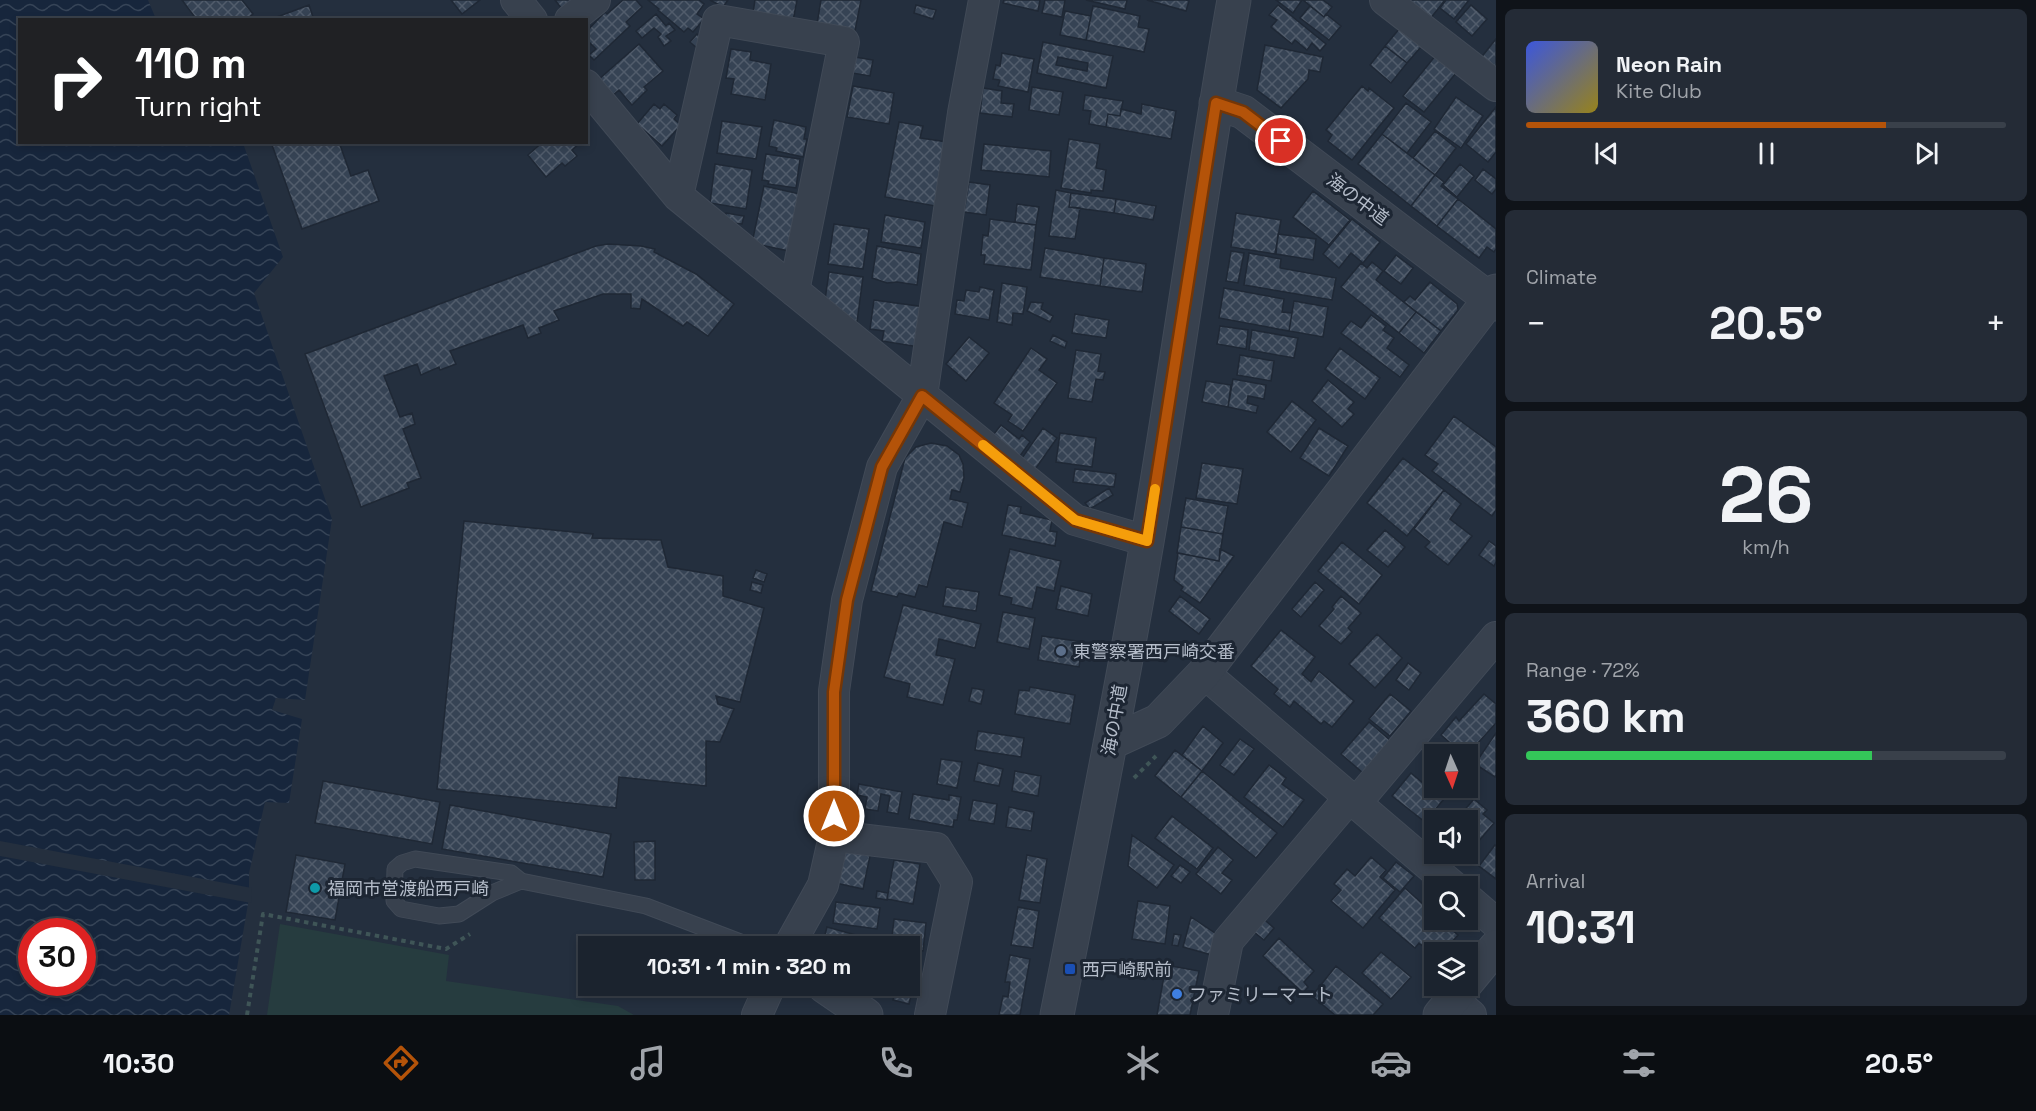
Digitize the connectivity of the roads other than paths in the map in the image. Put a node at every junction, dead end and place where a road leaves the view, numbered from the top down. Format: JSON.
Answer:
{"nodes":[{"id":1,"x":516,"y":0,"type":"edge"},
{"id":2,"x":595,"y":0,"type":"edge"},
{"id":3,"x":984,"y":0,"type":"edge"},
{"id":4,"x":1234,"y":0,"type":"edge"},
{"id":5,"x":1385,"y":0,"type":"edge"},
{"id":6,"x":530,"y":18,"type":"edge"},
{"id":7,"x":572,"y":18,"type":"edge"},
{"id":8,"x":1496,"y":86,"type":"edge"},
{"id":9,"x":588,"y":87,"type":"edge"},
{"id":10,"x":1216,"y":103,"type":"junction"},
{"id":11,"x":678,"y":196,"type":"junction"},
{"id":12,"x":794,"y":291,"type":"junction"},
{"id":13,"x":1494,"y":298,"type":"edge"},
{"id":14,"x":922,"y":396,"type":"junction"},
{"id":15,"x":1147,"y":541,"type":"junction"},
{"id":16,"x":1496,"y":637,"type":"edge"},
{"id":17,"x":1204,"y":673,"type":"junction"},
{"id":18,"x":1110,"y":743,"type":"junction"},
{"id":19,"x":1353,"y":800,"type":"junction"},
{"id":20,"x":834,"y":836,"type":"junction"},
{"id":21,"x":1441,"y":876,"type":"edge"},
{"id":22,"x":521,"y":881,"type":"junction"},
{"id":23,"x":1478,"y":907,"type":"edge"},
{"id":24,"x":1496,"y":923,"type":"edge"},
{"id":25,"x":725,"y":936,"type":"edge"},
{"id":26,"x":795,"y":936,"type":"edge"},
{"id":27,"x":1496,"y":947,"type":"edge"},
{"id":28,"x":766,"y":996,"type":"edge"},
{"id":29,"x":838,"y":996,"type":"edge"},
{"id":30,"x":1459,"y":999,"type":"edge"},
{"id":31,"x":757,"y":1015,"type":"edge"},
{"id":32,"x":866,"y":1015,"type":"edge"},
{"id":33,"x":930,"y":1015,"type":"edge"},
{"id":34,"x":1057,"y":1015,"type":"edge"},
{"id":35,"x":1213,"y":1015,"type":"edge"}],
"edges":[{"from":1,"to":6,"type":"street"},
{"from":2,"to":7,"type":"street"},
{"from":3,"to":14,"type":"street"},
{"from":4,"to":10,"type":"street","name":"海の中道"},
{"from":5,"to":8,"type":"street"},
{"from":9,"to":11,"type":"street"},
{"from":10,"to":13,"type":"street","name":"海の中道"},
{"from":10,"to":15,"type":"street","name":"海の中道"},
{"from":11,"to":12,"type":"street"},
{"from":11,"to":12,"type":"street"},
{"from":12,"to":14,"type":"street"},
{"from":13,"to":17,"type":"street"},
{"from":14,"to":15,"type":"street"},
{"from":14,"to":20,"type":"street"},
{"from":15,"to":18,"type":"street","name":"海の中道"},
{"from":16,"to":19,"type":"street"},
{"from":17,"to":18,"type":"street"},
{"from":17,"to":19,"type":"street"},
{"from":18,"to":34,"type":"street","name":"海の中道"},
{"from":19,"to":21,"type":"street"},
{"from":19,"to":35,"type":"street"},
{"from":20,"to":26,"type":"street"},
{"from":20,"to":33,"type":"street"},
{"from":22,"to":22,"type":"lane"},
{"from":22,"to":25,"type":"lane"},
{"from":23,"to":24,"type":"street"},
{"from":27,"to":30,"type":"street"},
{"from":28,"to":31,"type":"street"},
{"from":29,"to":32,"type":"street"}]}
